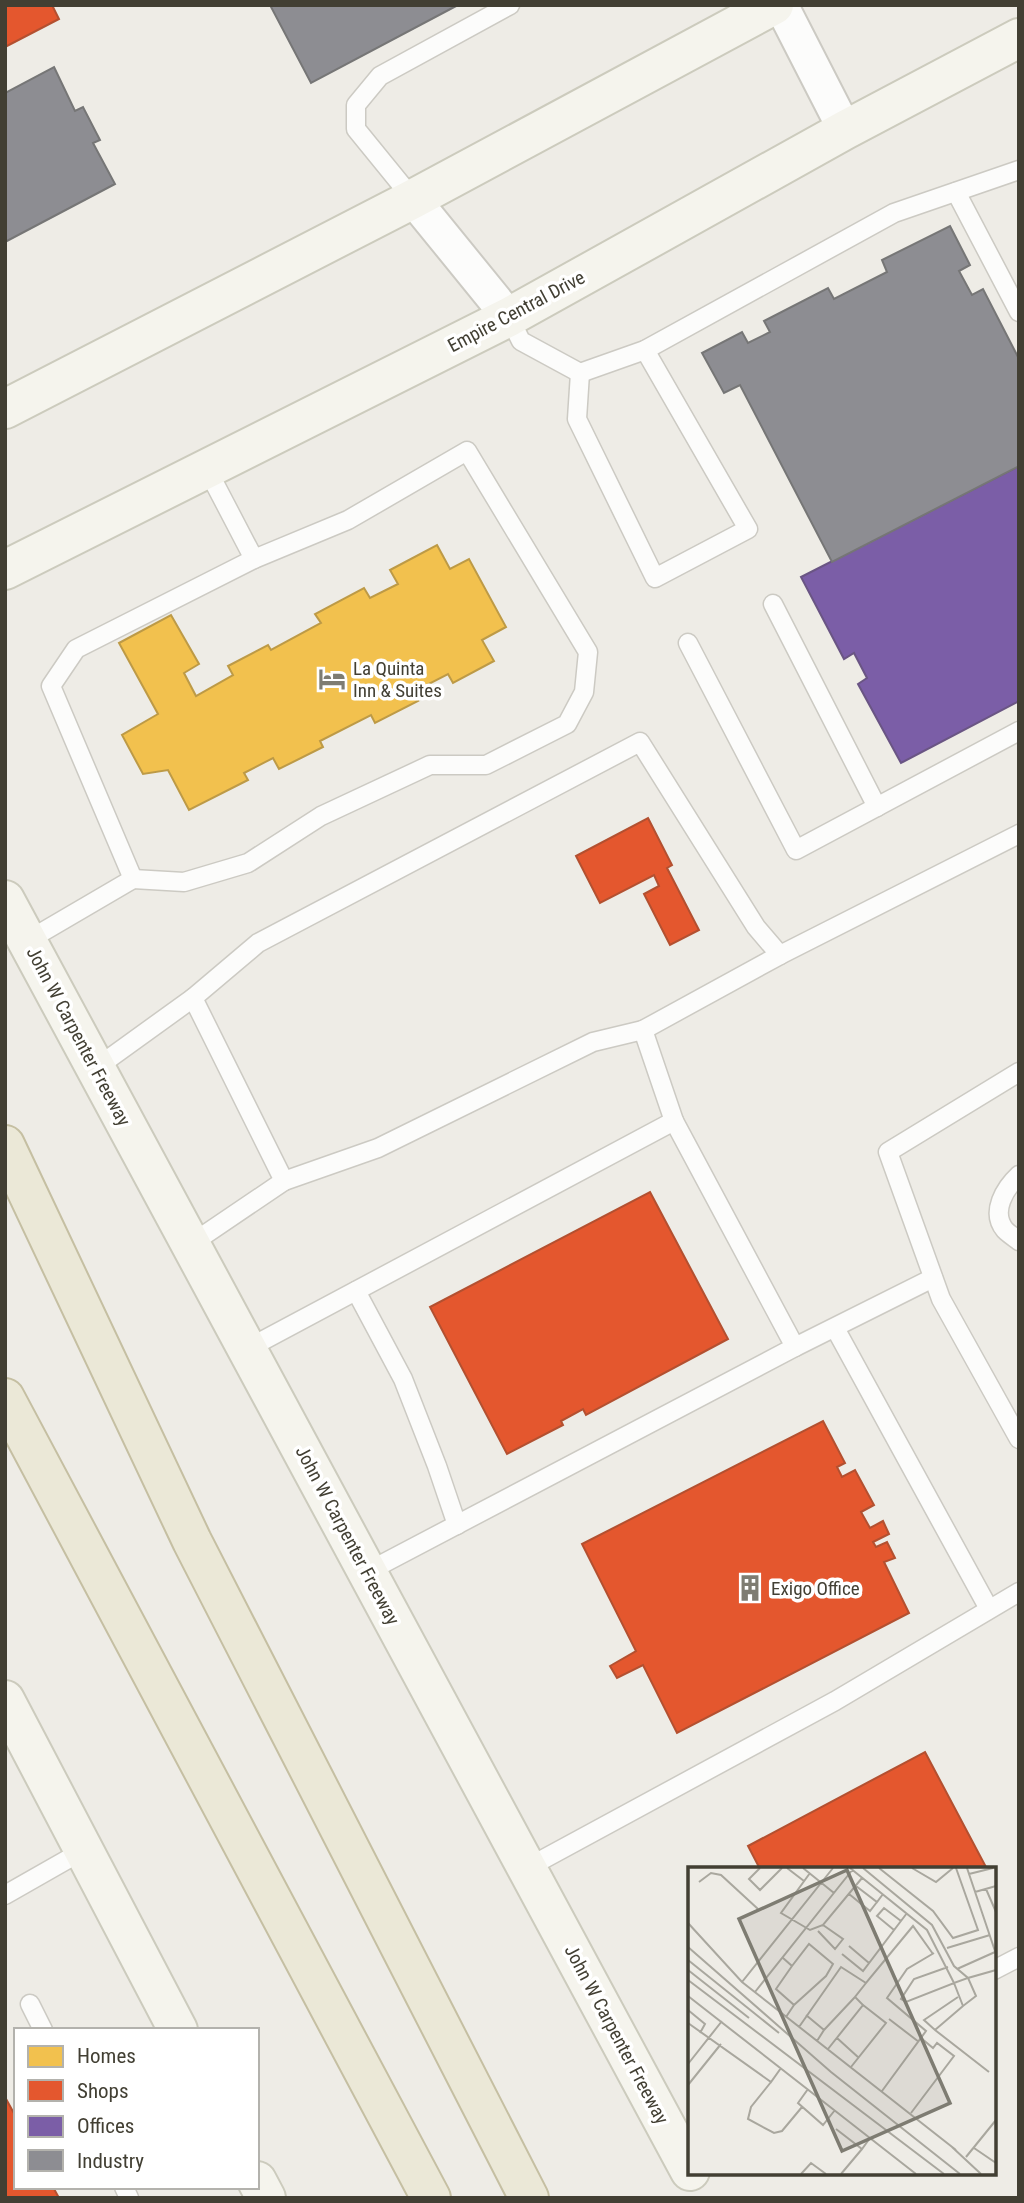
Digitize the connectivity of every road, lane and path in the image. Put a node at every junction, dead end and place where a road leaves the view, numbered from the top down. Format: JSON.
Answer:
{"nodes":[{"id":1,"x":510,"y":5,"type":"edge"},
{"id":2,"x":774,"y":5,"type":"edge"},
{"id":3,"x":781,"y":5,"type":"edge"},
{"id":4,"x":1019,"y":38,"type":"edge"},
{"id":5,"x":845,"y":130,"type":"junction"},
{"id":6,"x":1019,"y":170,"type":"edge"},
{"id":7,"x":956,"y":192,"type":"junction"},
{"id":8,"x":414,"y":199,"type":"junction"},
{"id":9,"x":1019,"y":312,"type":"edge"},
{"id":10,"x":509,"y":317,"type":"junction"},
{"id":11,"x":645,"y":350,"type":"junction"},
{"id":12,"x":580,"y":373,"type":"junction"},
{"id":13,"x":5,"y":410,"type":"edge"},
{"id":14,"x":207,"y":469,"type":"junction"},
{"id":15,"x":254,"y":559,"type":"junction"},
{"id":16,"x":5,"y":570,"type":"edge"},
{"id":17,"x":773,"y":604,"type":"dead end"},
{"id":18,"x":688,"y":643,"type":"dead end"},
{"id":19,"x":1019,"y":731,"type":"edge"},
{"id":20,"x":877,"y":807,"type":"junction"},
{"id":21,"x":1019,"y":834,"type":"edge"},
{"id":22,"x":133,"y":878,"type":"junction"},
{"id":23,"x":5,"y":900,"type":"edge"},
{"id":24,"x":27,"y":941,"type":"junction"},
{"id":25,"x":779,"y":956,"type":"junction"},
{"id":26,"x":193,"y":998,"type":"junction"},
{"id":27,"x":643,"y":1030,"type":"junction"},
{"id":28,"x":96,"y":1068,"type":"junction"},
{"id":29,"x":1019,"y":1072,"type":"edge"},
{"id":30,"x":674,"y":1121,"type":"junction"},
{"id":31,"x":5,"y":1145,"type":"edge"},
{"id":32,"x":14,"y":1174,"type":"edge"},
{"id":33,"x":1019,"y":1175,"type":"edge"},
{"id":34,"x":284,"y":1181,"type":"junction"},
{"id":35,"x":1019,"y":1241,"type":"edge"},
{"id":36,"x":191,"y":1244,"type":"junction"},
{"id":37,"x":933,"y":1278,"type":"junction"},
{"id":38,"x":356,"y":1290,"type":"junction"},
{"id":39,"x":835,"y":1328,"type":"junction"},
{"id":40,"x":795,"y":1347,"type":"junction"},
{"id":41,"x":247,"y":1349,"type":"junction"},
{"id":42,"x":5,"y":1398,"type":"edge"},
{"id":43,"x":1019,"y":1439,"type":"edge"},
{"id":44,"x":457,"y":1525,"type":"junction"},
{"id":45,"x":367,"y":1572,"type":"junction"},
{"id":46,"x":1019,"y":1592,"type":"edge"},
{"id":47,"x":989,"y":1609,"type":"junction"},
{"id":48,"x":5,"y":1700,"type":"edge"},
{"id":49,"x":84,"y":1850,"type":"junction"},
{"id":50,"x":527,"y":1868,"type":"junction"},
{"id":51,"x":5,"y":1895,"type":"edge"},
{"id":52,"x":1019,"y":1957,"type":"edge"},
{"id":53,"x":996,"y":1969,"type":"edge"},
{"id":54,"x":30,"y":2004,"type":"dead end"},
{"id":55,"x":42,"y":2028,"type":"edge"},
{"id":56,"x":177,"y":2028,"type":"edge"},
{"id":57,"x":687,"y":2157,"type":"edge"},
{"id":58,"x":694,"y":2175,"type":"edge"},
{"id":59,"x":431,"y":2198,"type":"edge"},
{"id":60,"x":529,"y":2198,"type":"edge"},
{"id":61,"x":704,"y":2198,"type":"edge"}],
"edges":[{"from":1,"to":8,"type":"lane"},
{"from":2,"to":8,"type":"street"},
{"from":3,"to":5,"type":"street"},
{"from":4,"to":5,"type":"street","name":"Empire Central Drive"},
{"from":5,"to":10,"type":"street","name":"Empire Central Drive"},
{"from":6,"to":7,"type":"lane"},
{"from":7,"to":9,"type":"lane"},
{"from":7,"to":11,"type":"lane"},
{"from":8,"to":10,"type":"street"},
{"from":8,"to":13,"type":"street"},
{"from":10,"to":12,"type":"lane"},
{"from":10,"to":14,"type":"street","name":"Empire Central Drive"},
{"from":11,"to":12,"type":"lane"},
{"from":11,"to":12,"type":"lane"},
{"from":14,"to":15,"type":"lane"},
{"from":14,"to":16,"type":"street","name":"Empire Central Drive"},
{"from":15,"to":22,"type":"lane"},
{"from":15,"to":22,"type":"lane"},
{"from":17,"to":20,"type":"lane"},
{"from":18,"to":20,"type":"lane"},
{"from":19,"to":20,"type":"lane"},
{"from":21,"to":25,"type":"lane"},
{"from":22,"to":24,"type":"lane"},
{"from":23,"to":24,"type":"street","name":"John W Carpenter Freeway"},
{"from":24,"to":28,"type":"street","name":"John W Carpenter Freeway"},
{"from":25,"to":26,"type":"lane"},
{"from":25,"to":27,"type":"lane"},
{"from":26,"to":28,"type":"lane"},
{"from":26,"to":34,"type":"lane"},
{"from":27,"to":30,"type":"lane"},
{"from":27,"to":34,"type":"lane"},
{"from":28,"to":36,"type":"street","name":"John W Carpenter Freeway"},
{"from":29,"to":37,"type":"lane"},
{"from":30,"to":38,"type":"lane"},
{"from":30,"to":40,"type":"lane"},
{"from":31,"to":32,"type":"highway"},
{"from":32,"to":60,"type":"highway"},
{"from":33,"to":35,"type":"lane"},
{"from":34,"to":36,"type":"lane"},
{"from":36,"to":41,"type":"street","name":"John W Carpenter Freeway"},
{"from":37,"to":39,"type":"lane"},
{"from":37,"to":43,"type":"lane"},
{"from":38,"to":41,"type":"lane"},
{"from":38,"to":44,"type":"lane"},
{"from":39,"to":40,"type":"lane"},
{"from":39,"to":47,"type":"lane"},
{"from":40,"to":44,"type":"lane"},
{"from":41,"to":45,"type":"street","name":"John W Carpenter Freeway"},
{"from":42,"to":59,"type":"highway"},
{"from":44,"to":45,"type":"lane"},
{"from":45,"to":50,"type":"street","name":"John W Carpenter Freeway"},
{"from":46,"to":47,"type":"lane"},
{"from":47,"to":50,"type":"lane"},
{"from":48,"to":49,"type":"street"},
{"from":49,"to":51,"type":"lane"},
{"from":49,"to":56,"type":"street"},
{"from":50,"to":57,"type":"street","name":"John W Carpenter Freeway"},
{"from":52,"to":53,"type":"lane"},
{"from":54,"to":55,"type":"lane"},
{"from":58,"to":61,"type":"street","name":"John W Carpenter Freeway"}]}
